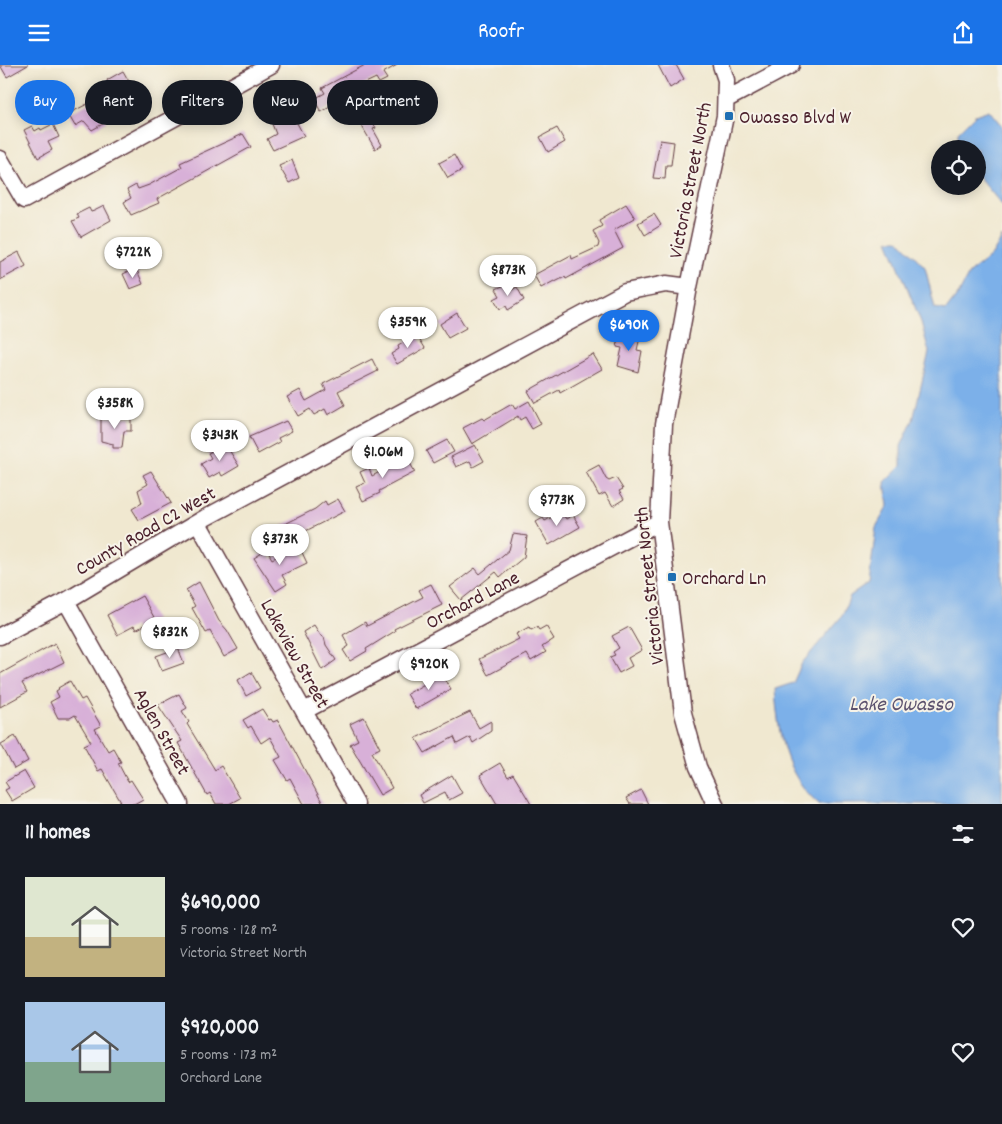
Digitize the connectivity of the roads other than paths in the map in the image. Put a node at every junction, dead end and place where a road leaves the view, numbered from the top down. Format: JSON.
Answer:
{"nodes":[{"id":1,"x":271,"y":65,"type":"edge"},
{"id":2,"x":721,"y":65,"type":"edge"},
{"id":3,"x":790,"y":65,"type":"edge"},
{"id":4,"x":727,"y":99,"type":"junction"},
{"id":5,"x":0,"y":159,"type":"edge"},
{"id":6,"x":689,"y":287,"type":"junction"},
{"id":7,"x":660,"y":522,"type":"junction"},
{"id":8,"x":198,"y":523,"type":"junction"},
{"id":9,"x":66,"y":601,"type":"junction"},
{"id":10,"x":0,"y":636,"type":"edge"},
{"id":11,"x":304,"y":711,"type":"junction"},
{"id":12,"x":180,"y":804,"type":"edge"},
{"id":13,"x":356,"y":804,"type":"edge"},
{"id":14,"x":715,"y":804,"type":"edge"}],
"edges":[{"from":1,"to":5,"type":"street"},
{"from":2,"to":4,"type":"street","name":"Victoria Street North"},
{"from":3,"to":4,"type":"street"},
{"from":4,"to":6,"type":"street","name":"Victoria Street North"},
{"from":6,"to":7,"type":"street","name":"Victoria Street North"},
{"from":6,"to":8,"type":"street","name":"County Road C2 West"},
{"from":7,"to":11,"type":"street","name":"Orchard Lane"},
{"from":7,"to":14,"type":"street","name":"Victoria Street North"},
{"from":8,"to":9,"type":"street","name":"County Road C2 West"},
{"from":8,"to":11,"type":"street","name":"Lakeview Street"},
{"from":9,"to":10,"type":"street","name":"County Road C2 West"},
{"from":9,"to":12,"type":"street","name":"Aglen Street"},
{"from":11,"to":13,"type":"street","name":"Lakeview Street"}]}
